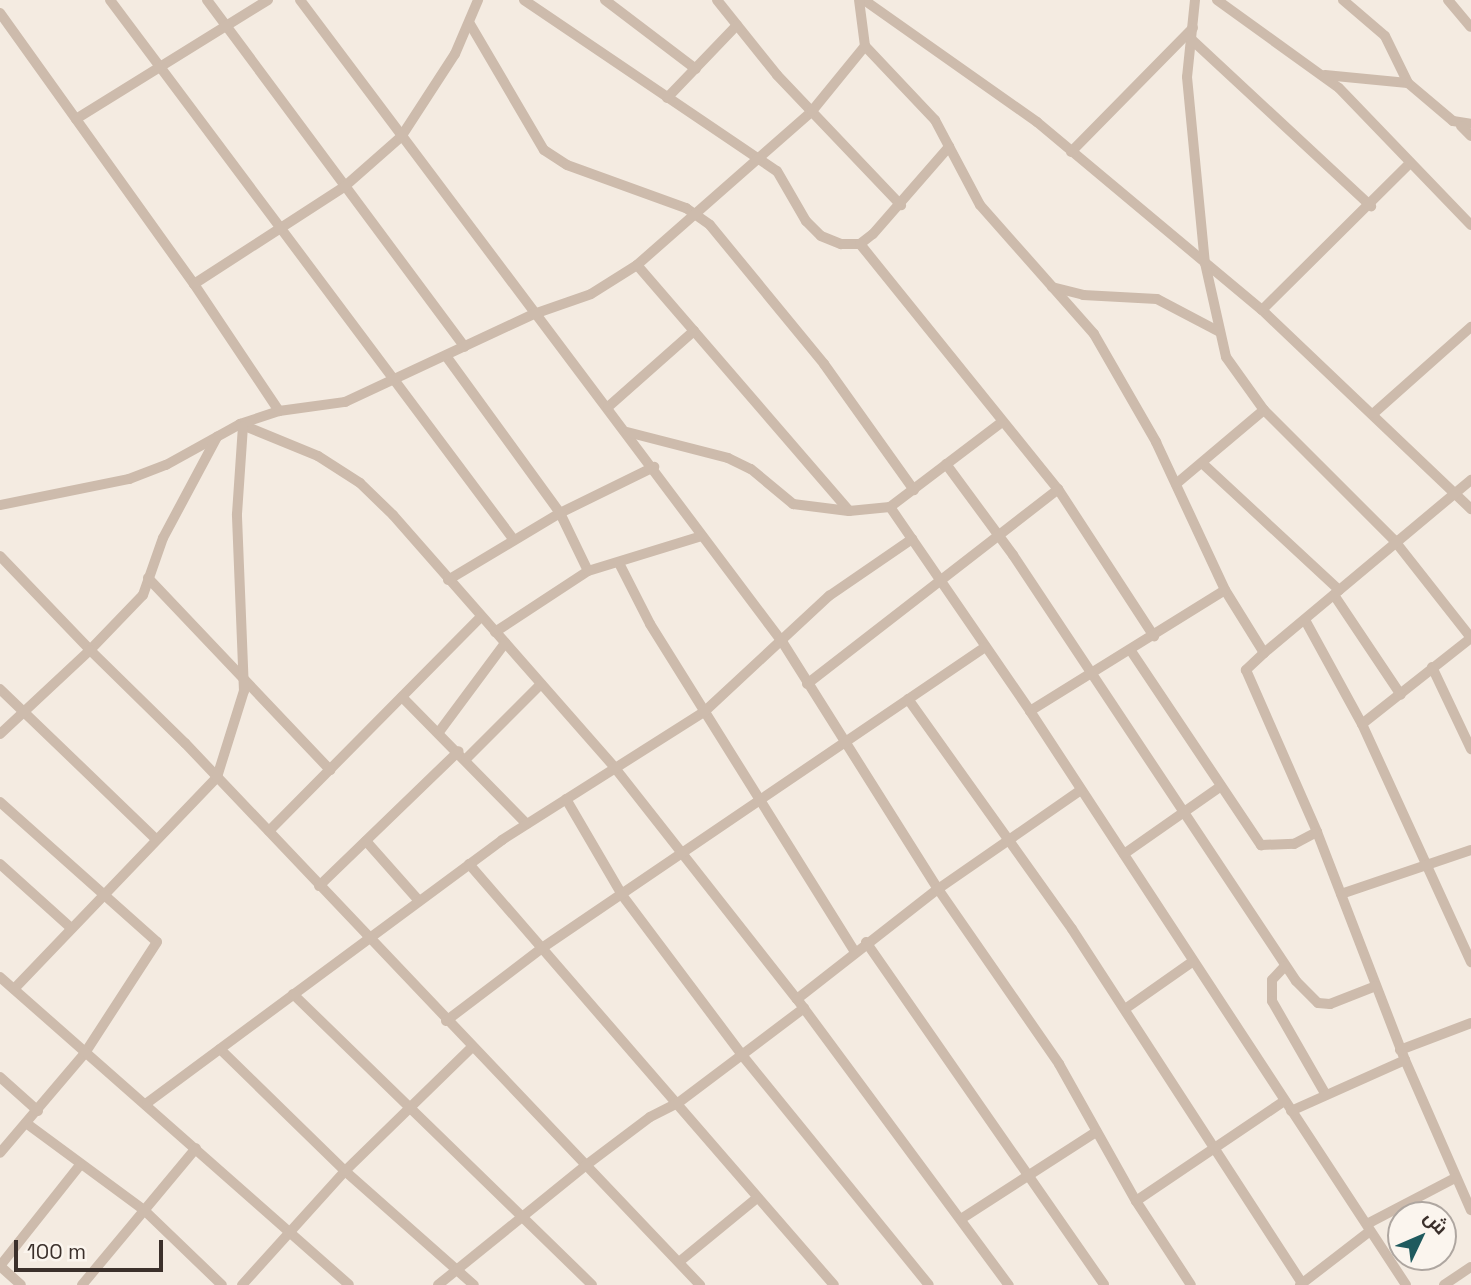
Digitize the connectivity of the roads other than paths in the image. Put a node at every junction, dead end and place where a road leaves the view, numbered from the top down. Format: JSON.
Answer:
{"nodes":[{"id":1,"x":110,"y":0,"type":"edge"},
{"id":2,"x":207,"y":0,"type":"edge"},
{"id":3,"x":268,"y":0,"type":"edge"},
{"id":4,"x":300,"y":0,"type":"edge"},
{"id":5,"x":478,"y":0,"type":"edge"},
{"id":6,"x":524,"y":0,"type":"edge"},
{"id":7,"x":605,"y":0,"type":"edge"},
{"id":8,"x":717,"y":0,"type":"edge"},
{"id":9,"x":861,"y":0,"type":"edge"},
{"id":10,"x":1195,"y":0,"type":"edge"},
{"id":11,"x":1217,"y":0,"type":"edge"},
{"id":12,"x":1343,"y":0,"type":"edge"},
{"id":13,"x":1448,"y":0,"type":"edge"},
{"id":14,"x":0,"y":13,"type":"edge"},
{"id":15,"x":470,"y":24,"type":"junction"},
{"id":16,"x":737,"y":25,"type":"junction"},
{"id":17,"x":227,"y":26,"type":"junction"},
{"id":18,"x":1471,"y":27,"type":"edge"},
{"id":19,"x":1192,"y":34,"type":"junction"},
{"id":20,"x":865,"y":46,"type":"junction"},
{"id":21,"x":161,"y":68,"type":"junction"},
{"id":22,"x":696,"y":69,"type":"junction"},
{"id":23,"x":1325,"y":75,"type":"junction"},
{"id":24,"x":1408,"y":83,"type":"junction"},
{"id":25,"x":667,"y":98,"type":"junction"},
{"id":26,"x":812,"y":111,"type":"junction"},
{"id":27,"x":76,"y":119,"type":"junction"},
{"id":28,"x":1466,"y":125,"type":"edge"},
{"id":29,"x":1471,"y":136,"type":"edge"},
{"id":30,"x":401,"y":137,"type":"junction"},
{"id":31,"x":949,"y":147,"type":"junction"},
{"id":32,"x":1071,"y":152,"type":"junction"},
{"id":33,"x":756,"y":160,"type":"junction"},
{"id":34,"x":1410,"y":163,"type":"junction"},
{"id":35,"x":344,"y":187,"type":"junction"},
{"id":36,"x":901,"y":205,"type":"junction"},
{"id":37,"x":1371,"y":206,"type":"junction"},
{"id":38,"x":697,"y":214,"type":"junction"},
{"id":39,"x":1471,"y":225,"type":"edge"},
{"id":40,"x":281,"y":227,"type":"junction"},
{"id":41,"x":860,"y":244,"type":"junction"},
{"id":42,"x":1205,"y":263,"type":"junction"},
{"id":43,"x":636,"y":265,"type":"junction"},
{"id":44,"x":194,"y":284,"type":"junction"},
{"id":45,"x":1052,"y":287,"type":"junction"},
{"id":46,"x":1262,"y":310,"type":"junction"},
{"id":47,"x":534,"y":314,"type":"junction"},
{"id":48,"x":1471,"y":327,"type":"edge"},
{"id":49,"x":694,"y":331,"type":"junction"},
{"id":50,"x":1218,"y":331,"type":"junction"},
{"id":51,"x":465,"y":347,"type":"junction"},
{"id":52,"x":446,"y":356,"type":"junction"},
{"id":53,"x":396,"y":380,"type":"junction"},
{"id":54,"x":608,"y":407,"type":"junction"},
{"id":55,"x":1264,"y":410,"type":"junction"},
{"id":56,"x":279,"y":411,"type":"junction"},
{"id":57,"x":1374,"y":413,"type":"junction"},
{"id":58,"x":1002,"y":422,"type":"junction"},
{"id":59,"x":241,"y":425,"type":"junction"},
{"id":60,"x":627,"y":432,"type":"junction"},
{"id":61,"x":217,"y":437,"type":"junction"},
{"id":62,"x":1202,"y":463,"type":"junction"},
{"id":63,"x":946,"y":464,"type":"junction"},
{"id":64,"x":654,"y":467,"type":"junction"},
{"id":65,"x":1471,"y":480,"type":"edge"},
{"id":66,"x":1175,"y":484,"type":"junction"},
{"id":67,"x":1058,"y":489,"type":"junction"},
{"id":68,"x":914,"y":490,"type":"junction"},
{"id":69,"x":1454,"y":495,"type":"junction"},
{"id":70,"x":0,"y":505,"type":"edge"},
{"id":71,"x":890,"y":507,"type":"junction"},
{"id":72,"x":1471,"y":509,"type":"edge"},
{"id":73,"x":849,"y":511,"type":"junction"},
{"id":74,"x":560,"y":513,"type":"junction"},
{"id":75,"x":997,"y":534,"type":"junction"},
{"id":76,"x":702,"y":536,"type":"junction"},
{"id":77,"x":912,"y":539,"type":"junction"},
{"id":78,"x":514,"y":540,"type":"junction"},
{"id":79,"x":1394,"y":540,"type":"junction"},
{"id":80,"x":0,"y":556,"type":"edge"},
{"id":81,"x":620,"y":565,"type":"junction"},
{"id":82,"x":588,"y":571,"type":"junction"},
{"id":83,"x":148,"y":578,"type":"junction"},
{"id":84,"x":448,"y":580,"type":"junction"},
{"id":85,"x":940,"y":580,"type":"junction"},
{"id":86,"x":1225,"y":590,"type":"junction"},
{"id":87,"x":1336,"y":592,"type":"junction"},
{"id":88,"x":481,"y":617,"type":"junction"},
{"id":89,"x":1306,"y":620,"type":"junction"},
{"id":90,"x":495,"y":632,"type":"junction"},
{"id":91,"x":1153,"y":636,"type":"junction"},
{"id":92,"x":1471,"y":638,"type":"edge"},
{"id":93,"x":505,"y":643,"type":"junction"},
{"id":94,"x":783,"y":643,"type":"junction"},
{"id":95,"x":985,"y":647,"type":"junction"},
{"id":96,"x":90,"y":650,"type":"junction"},
{"id":97,"x":1131,"y":651,"type":"junction"},
{"id":98,"x":1264,"y":653,"type":"junction"},
{"id":99,"x":1432,"y":667,"type":"junction"},
{"id":100,"x":1093,"y":674,"type":"junction"},
{"id":101,"x":244,"y":678,"type":"junction"},
{"id":102,"x":541,"y":684,"type":"junction"},
{"id":103,"x":807,"y":684,"type":"junction"},
{"id":104,"x":0,"y":689,"type":"edge"},
{"id":105,"x":1401,"y":695,"type":"junction"},
{"id":106,"x":402,"y":697,"type":"junction"},
{"id":107,"x":908,"y":699,"type":"junction"},
{"id":108,"x":1030,"y":711,"type":"junction"},
{"id":109,"x":704,"y":712,"type":"junction"},
{"id":110,"x":23,"y":713,"type":"junction"},
{"id":111,"x":1362,"y":724,"type":"junction"},
{"id":112,"x":439,"y":732,"type":"junction"},
{"id":113,"x":0,"y":734,"type":"edge"},
{"id":114,"x":844,"y":744,"type":"junction"},
{"id":115,"x":1471,"y":749,"type":"edge"},
{"id":116,"x":462,"y":755,"type":"junction"},
{"id":117,"x":615,"y":768,"type":"junction"},
{"id":118,"x":330,"y":770,"type":"junction"},
{"id":119,"x":217,"y":777,"type":"junction"},
{"id":120,"x":1221,"y":786,"type":"junction"},
{"id":121,"x":1081,"y":790,"type":"junction"},
{"id":122,"x":566,"y":799,"type":"junction"},
{"id":123,"x":759,"y":801,"type":"junction"},
{"id":124,"x":0,"y":802,"type":"edge"},
{"id":125,"x":1184,"y":812,"type":"junction"},
{"id":126,"x":527,"y":824,"type":"junction"},
{"id":127,"x":269,"y":831,"type":"junction"},
{"id":128,"x":1317,"y":832,"type":"junction"},
{"id":129,"x":1010,"y":838,"type":"junction"},
{"id":130,"x":156,"y":839,"type":"junction"},
{"id":131,"x":366,"y":841,"type":"junction"},
{"id":132,"x":1471,"y":850,"type":"edge"},
{"id":133,"x":1124,"y":854,"type":"junction"},
{"id":134,"x":681,"y":855,"type":"junction"},
{"id":135,"x":0,"y":864,"type":"edge"},
{"id":136,"x":469,"y":864,"type":"junction"},
{"id":137,"x":1429,"y":867,"type":"junction"},
{"id":138,"x":319,"y":886,"type":"junction"},
{"id":139,"x":938,"y":889,"type":"junction"},
{"id":140,"x":1341,"y":894,"type":"junction"},
{"id":141,"x":622,"y":895,"type":"junction"},
{"id":142,"x":102,"y":896,"type":"junction"},
{"id":143,"x":419,"y":901,"type":"junction"},
{"id":144,"x":71,"y":928,"type":"junction"},
{"id":145,"x":367,"y":939,"type":"junction"},
{"id":146,"x":866,"y":943,"type":"junction"},
{"id":147,"x":542,"y":948,"type":"junction"},
{"id":148,"x":855,"y":951,"type":"junction"},
{"id":149,"x":1192,"y":962,"type":"junction"},
{"id":150,"x":1471,"y":962,"type":"edge"},
{"id":151,"x":1285,"y":966,"type":"junction"},
{"id":152,"x":0,"y":977,"type":"edge"},
{"id":153,"x":1376,"y":986,"type":"junction"},
{"id":154,"x":14,"y":989,"type":"junction"},
{"id":155,"x":293,"y":994,"type":"junction"},
{"id":156,"x":800,"y":1003,"type":"junction"},
{"id":157,"x":1125,"y":1009,"type":"junction"},
{"id":158,"x":446,"y":1021,"type":"junction"},
{"id":159,"x":1471,"y":1023,"type":"edge"},
{"id":160,"x":471,"y":1048,"type":"junction"},
{"id":161,"x":220,"y":1049,"type":"junction"},
{"id":162,"x":85,"y":1054,"type":"junction"},
{"id":163,"x":742,"y":1055,"type":"junction"},
{"id":164,"x":1402,"y":1055,"type":"junction"},
{"id":165,"x":0,"y":1077,"type":"edge"},
{"id":166,"x":1325,"y":1093,"type":"junction"},
{"id":167,"x":1284,"y":1101,"type":"junction"},
{"id":168,"x":147,"y":1103,"type":"junction"},
{"id":169,"x":678,"y":1103,"type":"junction"},
{"id":170,"x":407,"y":1107,"type":"junction"},
{"id":171,"x":38,"y":1111,"type":"junction"},
{"id":172,"x":1291,"y":1111,"type":"junction"},
{"id":173,"x":26,"y":1123,"type":"junction"},
{"id":174,"x":1096,"y":1132,"type":"junction"},
{"id":175,"x":1211,"y":1146,"type":"junction"},
{"id":176,"x":196,"y":1148,"type":"junction"},
{"id":177,"x":0,"y":1153,"type":"edge"},
{"id":178,"x":80,"y":1165,"type":"junction"},
{"id":179,"x":585,"y":1166,"type":"junction"},
{"id":180,"x":345,"y":1171,"type":"junction"},
{"id":181,"x":1028,"y":1172,"type":"junction"},
{"id":182,"x":1455,"y":1178,"type":"junction"},
{"id":183,"x":757,"y":1198,"type":"junction"},
{"id":184,"x":1136,"y":1201,"type":"junction"},
{"id":185,"x":144,"y":1210,"type":"junction"},
{"id":186,"x":1471,"y":1210,"type":"edge"},
{"id":187,"x":523,"y":1217,"type":"junction"},
{"id":188,"x":961,"y":1219,"type":"junction"},
{"id":189,"x":1369,"y":1227,"type":"junction"},
{"id":190,"x":290,"y":1231,"type":"junction"},
{"id":191,"x":679,"y":1262,"type":"junction"},
{"id":192,"x":0,"y":1266,"type":"edge"},
{"id":193,"x":1471,"y":1268,"type":"edge"},
{"id":194,"x":456,"y":1269,"type":"junction"},
{"id":195,"x":1301,"y":1284,"type":"edge"},
{"id":196,"x":21,"y":1285,"type":"edge"},
{"id":197,"x":82,"y":1285,"type":"edge"},
{"id":198,"x":222,"y":1285,"type":"edge"},
{"id":199,"x":242,"y":1285,"type":"edge"},
{"id":200,"x":349,"y":1285,"type":"edge"},
{"id":201,"x":438,"y":1285,"type":"edge"},
{"id":202,"x":474,"y":1285,"type":"edge"},
{"id":203,"x":592,"y":1285,"type":"edge"},
{"id":204,"x":700,"y":1285,"type":"edge"},
{"id":205,"x":834,"y":1285,"type":"edge"},
{"id":206,"x":929,"y":1285,"type":"edge"},
{"id":207,"x":1009,"y":1285,"type":"edge"},
{"id":208,"x":1104,"y":1285,"type":"edge"},
{"id":209,"x":1191,"y":1285,"type":"edge"},
{"id":210,"x":1406,"y":1285,"type":"edge"},
{"id":211,"x":1444,"y":1285,"type":"edge"}],
"edges":[{"from":1,"to":21,"type":"street"},
{"from":2,"to":17,"type":"street"},
{"from":3,"to":17,"type":"street"},
{"from":4,"to":30,"type":"street"},
{"from":5,"to":15,"type":"street"},
{"from":6,"to":25,"type":"street"},
{"from":7,"to":22,"type":"street"},
{"from":8,"to":16,"type":"street"},
{"from":9,"to":20,"type":"street"},
{"from":9,"to":32,"type":"street"},
{"from":10,"to":19,"type":"street"},
{"from":11,"to":23,"type":"street"},
{"from":12,"to":24,"type":"street"},
{"from":13,"to":18,"type":"street"},
{"from":14,"to":27,"type":"street"},
{"from":15,"to":30,"type":"street"},
{"from":15,"to":38,"type":"street"},
{"from":16,"to":22,"type":"street"},
{"from":16,"to":26,"type":"street"},
{"from":17,"to":21,"type":"street"},
{"from":17,"to":35,"type":"street"},
{"from":19,"to":32,"type":"street"},
{"from":19,"to":37,"type":"street"},
{"from":19,"to":42,"type":"street"},
{"from":20,"to":26,"type":"street"},
{"from":20,"to":31,"type":"street"},
{"from":21,"to":27,"type":"street"},
{"from":21,"to":40,"type":"street"},
{"from":22,"to":25,"type":"street"},
{"from":23,"to":24,"type":"street"},
{"from":23,"to":34,"type":"street"},
{"from":24,"to":28,"type":"street"},
{"from":25,"to":33,"type":"street"},
{"from":26,"to":33,"type":"street"},
{"from":26,"to":36,"type":"street"},
{"from":27,"to":44,"type":"street"},
{"from":28,"to":29,"type":"street"},
{"from":30,"to":35,"type":"street"},
{"from":30,"to":47,"type":"street"},
{"from":31,"to":36,"type":"street"},
{"from":31,"to":45,"type":"street"},
{"from":32,"to":42,"type":"street"},
{"from":33,"to":38,"type":"street"},
{"from":33,"to":41,"type":"street"},
{"from":34,"to":37,"type":"street"},
{"from":34,"to":39,"type":"street"},
{"from":35,"to":40,"type":"street"},
{"from":35,"to":51,"type":"street"},
{"from":36,"to":41,"type":"street"},
{"from":37,"to":46,"type":"street"},
{"from":38,"to":43,"type":"street"},
{"from":38,"to":68,"type":"street"},
{"from":40,"to":44,"type":"street"},
{"from":40,"to":53,"type":"street"},
{"from":41,"to":58,"type":"street"},
{"from":42,"to":46,"type":"street"},
{"from":42,"to":50,"type":"street"},
{"from":43,"to":47,"type":"street"},
{"from":43,"to":49,"type":"street"},
{"from":44,"to":56,"type":"street"},
{"from":45,"to":50,"type":"street"},
{"from":45,"to":66,"type":"street"},
{"from":46,"to":57,"type":"street"},
{"from":47,"to":51,"type":"street"},
{"from":47,"to":54,"type":"street"},
{"from":48,"to":57,"type":"street"},
{"from":49,"to":54,"type":"street"},
{"from":49,"to":73,"type":"street"},
{"from":50,"to":55,"type":"street"},
{"from":51,"to":52,"type":"street"},
{"from":52,"to":53,"type":"street"},
{"from":52,"to":74,"type":"street"},
{"from":53,"to":56,"type":"street"},
{"from":53,"to":78,"type":"street"},
{"from":54,"to":60,"type":"street"},
{"from":55,"to":62,"type":"street"},
{"from":55,"to":79,"type":"street"},
{"from":56,"to":59,"type":"street"},
{"from":57,"to":69,"type":"street"},
{"from":58,"to":63,"type":"street"},
{"from":58,"to":67,"type":"street"},
{"from":59,"to":61,"type":"street"},
{"from":59,"to":84,"type":"street"},
{"from":59,"to":101,"type":"street"},
{"from":60,"to":64,"type":"street"},
{"from":60,"to":73,"type":"street"},
{"from":61,"to":70,"type":"street"},
{"from":61,"to":83,"type":"street"},
{"from":62,"to":66,"type":"street"},
{"from":62,"to":87,"type":"street"},
{"from":63,"to":68,"type":"street"},
{"from":63,"to":75,"type":"street"},
{"from":64,"to":74,"type":"street"},
{"from":64,"to":76,"type":"street"},
{"from":65,"to":69,"type":"street"},
{"from":66,"to":86,"type":"street"},
{"from":67,"to":75,"type":"street"},
{"from":67,"to":91,"type":"street"},
{"from":68,"to":71,"type":"street"},
{"from":69,"to":72,"type":"street"},
{"from":69,"to":79,"type":"street"},
{"from":71,"to":73,"type":"street"},
{"from":71,"to":77,"type":"street"},
{"from":74,"to":78,"type":"street"},
{"from":74,"to":82,"type":"street"},
{"from":75,"to":85,"type":"street"},
{"from":75,"to":100,"type":"street"},
{"from":76,"to":81,"type":"street"},
{"from":76,"to":94,"type":"street"},
{"from":77,"to":85,"type":"street"},
{"from":77,"to":94,"type":"street"},
{"from":78,"to":84,"type":"street"},
{"from":79,"to":87,"type":"street"},
{"from":79,"to":92,"type":"street"},
{"from":80,"to":96,"type":"street"},
{"from":81,"to":82,"type":"street"},
{"from":81,"to":109,"type":"street"},
{"from":82,"to":90,"type":"street"},
{"from":83,"to":96,"type":"street"},
{"from":83,"to":101,"type":"street"},
{"from":84,"to":88,"type":"street"},
{"from":85,"to":95,"type":"street"},
{"from":85,"to":103,"type":"street"},
{"from":86,"to":91,"type":"street"},
{"from":86,"to":98,"type":"street"},
{"from":87,"to":89,"type":"street"},
{"from":87,"to":105,"type":"street"},
{"from":88,"to":90,"type":"street"},
{"from":88,"to":106,"type":"street"},
{"from":89,"to":98,"type":"street"},
{"from":89,"to":111,"type":"street"},
{"from":90,"to":93,"type":"street"},
{"from":91,"to":97,"type":"street"},
{"from":92,"to":99,"type":"street"},
{"from":93,"to":102,"type":"street"},
{"from":93,"to":112,"type":"street"},
{"from":94,"to":103,"type":"street"},
{"from":94,"to":109,"type":"street"},
{"from":95,"to":107,"type":"street"},
{"from":95,"to":108,"type":"street"},
{"from":96,"to":110,"type":"street"},
{"from":96,"to":119,"type":"street"},
{"from":97,"to":100,"type":"street"},
{"from":97,"to":120,"type":"street"},
{"from":98,"to":128,"type":"street"},
{"from":99,"to":105,"type":"street"},
{"from":99,"to":115,"type":"street"},
{"from":100,"to":108,"type":"street"},
{"from":100,"to":125,"type":"street"},
{"from":101,"to":118,"type":"street"},
{"from":101,"to":119,"type":"street"},
{"from":102,"to":116,"type":"street"},
{"from":102,"to":117,"type":"street"},
{"from":103,"to":114,"type":"street"},
{"from":104,"to":110,"type":"street"},
{"from":105,"to":111,"type":"street"},
{"from":106,"to":112,"type":"street"},
{"from":106,"to":118,"type":"street"},
{"from":107,"to":114,"type":"street"},
{"from":107,"to":129,"type":"street"},
{"from":108,"to":121,"type":"street"},
{"from":109,"to":117,"type":"street"},
{"from":109,"to":123,"type":"street"},
{"from":110,"to":113,"type":"street"},
{"from":110,"to":130,"type":"street"},
{"from":111,"to":137,"type":"street"},
{"from":112,"to":116,"type":"street"},
{"from":114,"to":123,"type":"street"},
{"from":114,"to":139,"type":"street"},
{"from":116,"to":126,"type":"street"},
{"from":116,"to":131,"type":"street"},
{"from":117,"to":122,"type":"street"},
{"from":117,"to":134,"type":"street"},
{"from":118,"to":127,"type":"street"},
{"from":119,"to":127,"type":"street"},
{"from":119,"to":130,"type":"street"},
{"from":120,"to":125,"type":"street"},
{"from":120,"to":128,"type":"street"},
{"from":121,"to":129,"type":"street"},
{"from":121,"to":133,"type":"street"},
{"from":122,"to":126,"type":"street"},
{"from":122,"to":141,"type":"street"},
{"from":123,"to":134,"type":"street"},
{"from":123,"to":148,"type":"street"},
{"from":124,"to":142,"type":"street"},
{"from":125,"to":133,"type":"street"},
{"from":125,"to":151,"type":"street"},
{"from":126,"to":136,"type":"street"},
{"from":127,"to":138,"type":"street"},
{"from":128,"to":140,"type":"street"},
{"from":129,"to":139,"type":"street"},
{"from":129,"to":157,"type":"street"},
{"from":130,"to":142,"type":"street"},
{"from":131,"to":138,"type":"street"},
{"from":131,"to":143,"type":"street"},
{"from":132,"to":137,"type":"street"},
{"from":133,"to":149,"type":"street"},
{"from":134,"to":141,"type":"street"},
{"from":134,"to":156,"type":"street"},
{"from":135,"to":144,"type":"street"},
{"from":136,"to":143,"type":"street"},
{"from":136,"to":147,"type":"street"},
{"from":137,"to":140,"type":"street"},
{"from":137,"to":150,"type":"street"},
{"from":138,"to":145,"type":"street"},
{"from":139,"to":146,"type":"street"},
{"from":139,"to":174,"type":"street"},
{"from":140,"to":153,"type":"street"},
{"from":141,"to":147,"type":"street"},
{"from":141,"to":163,"type":"street"},
{"from":142,"to":144,"type":"street"},
{"from":142,"to":162,"type":"street"},
{"from":143,"to":145,"type":"street"},
{"from":144,"to":154,"type":"street"},
{"from":145,"to":155,"type":"street"},
{"from":145,"to":158,"type":"street"},
{"from":146,"to":148,"type":"street"},
{"from":146,"to":181,"type":"street"},
{"from":147,"to":158,"type":"street"},
{"from":147,"to":169,"type":"street"},
{"from":148,"to":156,"type":"street"},
{"from":149,"to":157,"type":"street"},
{"from":149,"to":167,"type":"street"},
{"from":151,"to":153,"type":"street"},
{"from":151,"to":166,"type":"street"},
{"from":152,"to":154,"type":"street"},
{"from":153,"to":164,"type":"street"},
{"from":154,"to":162,"type":"street"},
{"from":155,"to":161,"type":"street"},
{"from":155,"to":170,"type":"street"},
{"from":156,"to":163,"type":"street"},
{"from":156,"to":188,"type":"street"},
{"from":157,"to":175,"type":"street"},
{"from":158,"to":160,"type":"street"},
{"from":159,"to":164,"type":"street"},
{"from":160,"to":170,"type":"street"},
{"from":160,"to":179,"type":"street"},
{"from":161,"to":168,"type":"street"},
{"from":161,"to":180,"type":"street"},
{"from":162,"to":168,"type":"street"},
{"from":162,"to":171,"type":"street"},
{"from":163,"to":169,"type":"street"},
{"from":163,"to":206,"type":"street"},
{"from":164,"to":166,"type":"street"},
{"from":164,"to":182,"type":"street"},
{"from":165,"to":171,"type":"street"},
{"from":166,"to":172,"type":"street"},
{"from":167,"to":172,"type":"street"},
{"from":167,"to":175,"type":"street"},
{"from":168,"to":176,"type":"street"},
{"from":169,"to":179,"type":"street"},
{"from":169,"to":183,"type":"street"},
{"from":170,"to":180,"type":"street"},
{"from":170,"to":187,"type":"street"},
{"from":171,"to":173,"type":"street"},
{"from":172,"to":189,"type":"street"},
{"from":173,"to":177,"type":"street"},
{"from":173,"to":178,"type":"street"},
{"from":174,"to":181,"type":"street"},
{"from":174,"to":184,"type":"street"},
{"from":175,"to":184,"type":"street"},
{"from":175,"to":195,"type":"street"},
{"from":176,"to":185,"type":"street"},
{"from":176,"to":190,"type":"street"},
{"from":178,"to":185,"type":"street"},
{"from":178,"to":192,"type":"street"},
{"from":179,"to":187,"type":"street"},
{"from":179,"to":191,"type":"street"},
{"from":180,"to":190,"type":"street"},
{"from":180,"to":194,"type":"street"},
{"from":181,"to":188,"type":"street"},
{"from":181,"to":208,"type":"street"},
{"from":182,"to":186,"type":"street"},
{"from":182,"to":189,"type":"street"},
{"from":183,"to":191,"type":"street"},
{"from":183,"to":205,"type":"street"},
{"from":184,"to":209,"type":"street"},
{"from":185,"to":197,"type":"street"},
{"from":185,"to":198,"type":"street"},
{"from":187,"to":194,"type":"street"},
{"from":187,"to":203,"type":"street"},
{"from":188,"to":207,"type":"street"},
{"from":189,"to":195,"type":"street"},
{"from":189,"to":210,"type":"street"},
{"from":190,"to":199,"type":"street"},
{"from":190,"to":200,"type":"street"},
{"from":191,"to":204,"type":"street"},
{"from":192,"to":196,"type":"street"},
{"from":193,"to":211,"type":"street"},
{"from":194,"to":201,"type":"street"},
{"from":194,"to":202,"type":"street"}]}
